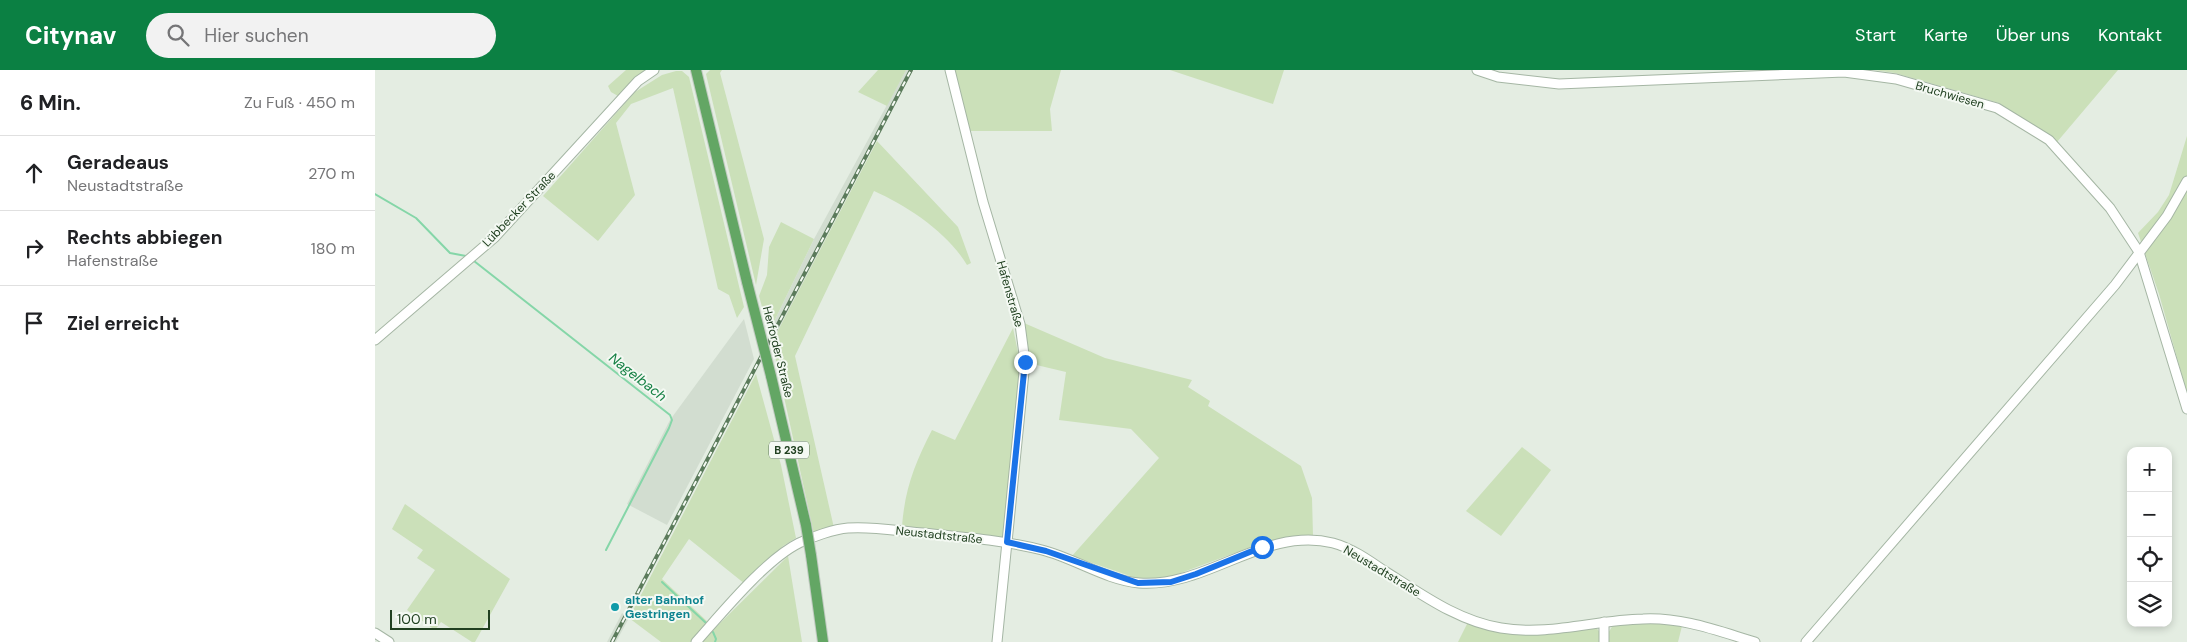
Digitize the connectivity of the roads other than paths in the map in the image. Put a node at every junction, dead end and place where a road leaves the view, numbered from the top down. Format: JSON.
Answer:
{"nodes":[{"id":1,"x":654,"y":70,"type":"edge"},
{"id":2,"x":696,"y":70,"type":"edge"},
{"id":3,"x":950,"y":70,"type":"edge"},
{"id":4,"x":1477,"y":70,"type":"edge"},
{"id":5,"x":2187,"y":181,"type":"edge"},
{"id":6,"x":2139,"y":252,"type":"junction"},
{"id":7,"x":375,"y":340,"type":"edge"},
{"id":8,"x":2187,"y":409,"type":"edge"},
{"id":9,"x":1007,"y":542,"type":"junction"},
{"id":10,"x":1604,"y":622,"type":"junction"},
{"id":11,"x":375,"y":633,"type":"edge"},
{"id":12,"x":389,"y":642,"type":"edge"},
{"id":13,"x":695,"y":642,"type":"edge"},
{"id":14,"x":823,"y":642,"type":"edge"},
{"id":15,"x":997,"y":642,"type":"edge"},
{"id":16,"x":1604,"y":642,"type":"edge"},
{"id":17,"x":1755,"y":642,"type":"edge"},
{"id":18,"x":1806,"y":642,"type":"edge"}],
"edges":[{"from":1,"to":7,"type":"street","name":"Lübbecker Straße"},
{"from":2,"to":14,"type":"main road","name":"Herforder Straße","number":"B 239","bridge":true},
{"from":3,"to":9,"type":"street","name":"Hafenstraße"},
{"from":4,"to":6,"type":"street","name":"Bruchwiesen"},
{"from":5,"to":6,"type":"street"},
{"from":6,"to":8,"type":"street","name":"Bruchwiesen"},
{"from":6,"to":18,"type":"street"},
{"from":9,"to":10,"type":"street","name":"Neustadtstraße"},
{"from":9,"to":13,"type":"street","name":"Neustadtstraße"},
{"from":9,"to":15,"type":"street","name":"Hafenstraße"},
{"from":10,"to":16,"type":"street"},
{"from":10,"to":17,"type":"street","name":"Neustadtstraße"},
{"from":11,"to":12,"type":"street"}]}
